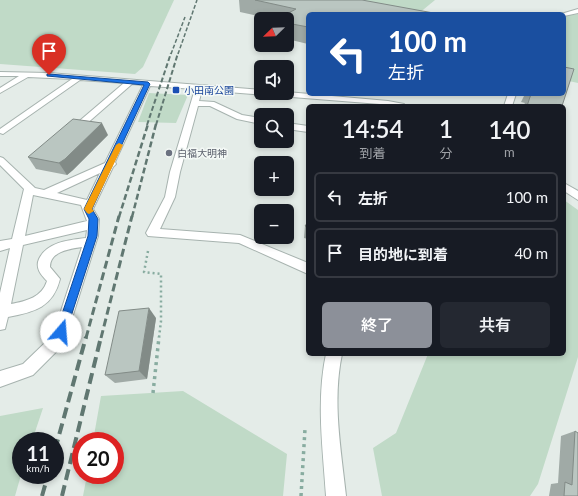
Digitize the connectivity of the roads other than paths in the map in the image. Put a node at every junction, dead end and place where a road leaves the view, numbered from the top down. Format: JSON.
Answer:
{"nodes":[{"id":1,"x":578,"y":12,"type":"edge"},
{"id":2,"x":566,"y":14,"type":"edge"},
{"id":3,"x":0,"y":74,"type":"edge"},
{"id":4,"x":26,"y":75,"type":"junction"},
{"id":5,"x":78,"y":78,"type":"junction"},
{"id":6,"x":130,"y":82,"type":"junction"},
{"id":7,"x":148,"y":84,"type":"junction"},
{"id":8,"x":199,"y":88,"type":"junction"},
{"id":9,"x":0,"y":91,"type":"edge"},
{"id":10,"x":195,"y":103,"type":"junction"},
{"id":11,"x":387,"y":104,"type":"edge"},
{"id":12,"x":254,"y":120,"type":"edge"},
{"id":13,"x":294,"y":127,"type":"edge"},
{"id":14,"x":306,"y":130,"type":"edge"},
{"id":15,"x":3,"y":131,"type":"dead end"},
{"id":16,"x":67,"y":135,"type":"edge"},
{"id":17,"x":1,"y":163,"type":"edge"},
{"id":18,"x":111,"y":164,"type":"junction"},
{"id":19,"x":566,"y":187,"type":"edge"},
{"id":20,"x":29,"y":188,"type":"junction"},
{"id":21,"x":43,"y":194,"type":"junction"},
{"id":22,"x":578,"y":196,"type":"edge"},
{"id":23,"x":88,"y":209,"type":"junction"},
{"id":24,"x":93,"y":224,"type":"junction"},
{"id":25,"x":17,"y":242,"type":"junction"},
{"id":26,"x":90,"y":242,"type":"junction"},
{"id":27,"x":0,"y":246,"type":"edge"},
{"id":28,"x":6,"y":267,"type":"edge"},
{"id":29,"x":306,"y":268,"type":"edge"},
{"id":30,"x":1,"y":318,"type":"edge"},
{"id":31,"x":334,"y":356,"type":"edge"},
{"id":32,"x":0,"y":379,"type":"edge"},
{"id":33,"x":336,"y":496,"type":"edge"}],
"edges":[{"from":1,"to":2,"type":"street"},
{"from":3,"to":4,"type":"street"},
{"from":4,"to":5,"type":"street"},
{"from":4,"to":9,"type":"street"},
{"from":5,"to":6,"type":"street"},
{"from":5,"to":15,"type":"street"},
{"from":6,"to":7,"type":"street"},
{"from":6,"to":16,"type":"street"},
{"from":7,"to":8,"type":"street"},
{"from":7,"to":18,"type":"street"},
{"from":8,"to":10,"type":"street"},
{"from":8,"to":11,"type":"street"},
{"from":10,"to":12,"type":"street"},
{"from":10,"to":29,"type":"street"},
{"from":13,"to":14,"type":"street"},
{"from":17,"to":20,"type":"street"},
{"from":18,"to":21,"type":"street"},
{"from":18,"to":23,"type":"street"},
{"from":19,"to":22,"type":"street"},
{"from":20,"to":21,"type":"street"},
{"from":20,"to":25,"type":"street"},
{"from":21,"to":23,"type":"street"},
{"from":23,"to":24,"type":"street"},
{"from":24,"to":25,"type":"street"},
{"from":24,"to":26,"type":"street"},
{"from":25,"to":27,"type":"street"},
{"from":25,"to":28,"type":"street"},
{"from":26,"to":30,"type":"street"},
{"from":26,"to":32,"type":"street"},
{"from":28,"to":30,"type":"street"},
{"from":31,"to":33,"type":"street"}]}
